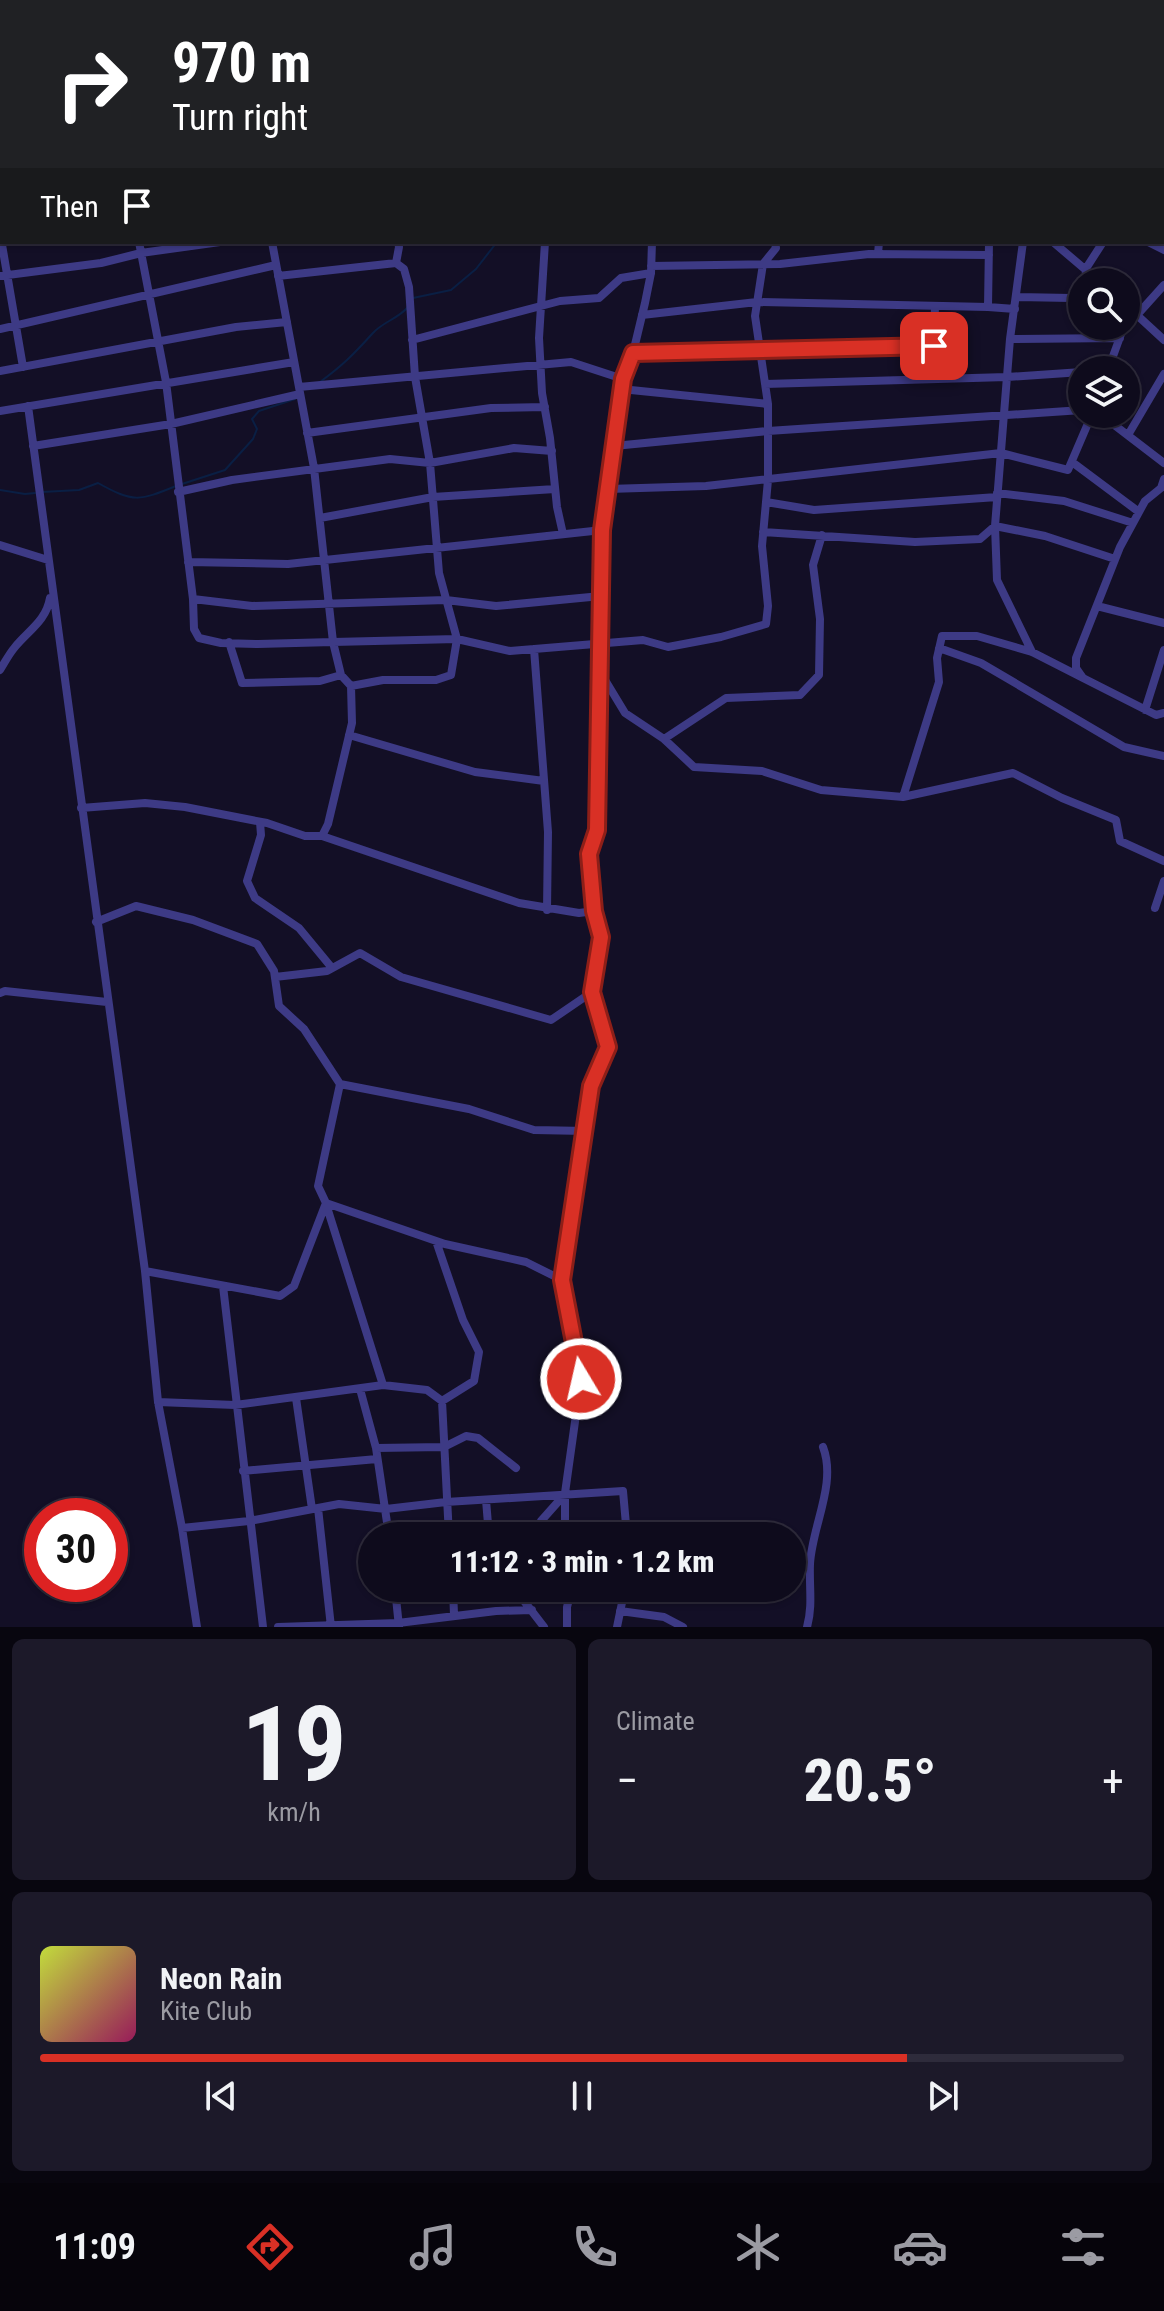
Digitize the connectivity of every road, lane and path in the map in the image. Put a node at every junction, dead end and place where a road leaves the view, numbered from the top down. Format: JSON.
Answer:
{"nodes":[{"id":1,"x":1,"y":244,"type":"edge"},
{"id":2,"x":139,"y":244,"type":"edge"},
{"id":3,"x":206,"y":244,"type":"edge"},
{"id":4,"x":272,"y":244,"type":"edge"},
{"id":5,"x":400,"y":244,"type":"edge"},
{"id":6,"x":545,"y":244,"type":"edge"},
{"id":7,"x":652,"y":244,"type":"edge"},
{"id":8,"x":775,"y":244,"type":"edge"},
{"id":9,"x":879,"y":244,"type":"edge"},
{"id":10,"x":989,"y":244,"type":"edge"},
{"id":11,"x":1023,"y":244,"type":"edge"},
{"id":12,"x":1055,"y":244,"type":"edge"},
{"id":13,"x":1102,"y":244,"type":"edge"},
{"id":14,"x":141,"y":253,"type":"junction"},
{"id":15,"x":878,"y":254,"type":"junction"},
{"id":16,"x":989,"y":255,"type":"junction"},
{"id":17,"x":396,"y":263,"type":"junction"},
{"id":18,"x":763,"y":264,"type":"junction"},
{"id":19,"x":276,"y":265,"type":"junction"},
{"id":20,"x":1083,"y":268,"type":"edge"},
{"id":21,"x":1086,"y":268,"type":"edge"},
{"id":22,"x":651,"y":269,"type":"junction"},
{"id":23,"x":3,"y":275,"type":"edge"},
{"id":24,"x":278,"y":276,"type":"junction"},
{"id":25,"x":1163,"y":289,"type":"edge"},
{"id":26,"x":149,"y":294,"type":"junction"},
{"id":27,"x":1017,"y":297,"type":"junction"},
{"id":28,"x":1068,"y":298,"type":"edge"},
{"id":29,"x":757,"y":302,"type":"junction"},
{"id":30,"x":1140,"y":304,"type":"edge"},
{"id":31,"x":935,"y":306,"type":"junction"},
{"id":32,"x":988,"y":307,"type":"junction"},
{"id":33,"x":540,"y":308,"type":"junction"},
{"id":34,"x":1015,"y":309,"type":"junction"},
{"id":35,"x":642,"y":315,"type":"junction"},
{"id":36,"x":1140,"y":318,"type":"edge"},
{"id":37,"x":287,"y":322,"type":"junction"},
{"id":38,"x":15,"y":327,"type":"junction"},
{"id":39,"x":0,"y":329,"type":"edge"},
{"id":40,"x":1068,"y":338,"type":"edge"},
{"id":41,"x":1010,"y":339,"type":"junction"},
{"id":42,"x":412,"y":340,"type":"junction"},
{"id":43,"x":1164,"y":340,"type":"edge"},
{"id":44,"x":160,"y":341,"type":"junction"},
{"id":45,"x":934,"y":346,"type":"junction"},
{"id":46,"x":760,"y":351,"type":"junction"},
{"id":47,"x":633,"y":353,"type":"junction"},
{"id":48,"x":294,"y":362,"type":"junction"},
{"id":49,"x":542,"y":363,"type":"junction"},
{"id":50,"x":23,"y":367,"type":"junction"},
{"id":51,"x":0,"y":371,"type":"edge"},
{"id":52,"x":1068,"y":373,"type":"edge"},
{"id":53,"x":1164,"y":374,"type":"edge"},
{"id":54,"x":415,"y":377,"type":"junction"},
{"id":55,"x":1007,"y":377,"type":"junction"},
{"id":56,"x":933,"y":379,"type":"junction"},
{"id":57,"x":166,"y":382,"type":"junction"},
{"id":58,"x":622,"y":384,"type":"junction"},
{"id":59,"x":765,"y":384,"type":"junction"},
{"id":60,"x":299,"y":390,"type":"junction"},
{"id":61,"x":768,"y":404,"type":"junction"},
{"id":62,"x":28,"y":406,"type":"junction"},
{"id":63,"x":545,"y":407,"type":"junction"},
{"id":64,"x":0,"y":411,"type":"edge"},
{"id":65,"x":1068,"y":411,"type":"edge"},
{"id":66,"x":1004,"y":416,"type":"junction"},
{"id":67,"x":423,"y":417,"type":"junction"},
{"id":68,"x":171,"y":424,"type":"junction"},
{"id":69,"x":1086,"y":428,"type":"edge"},
{"id":70,"x":1119,"y":428,"type":"edge"},
{"id":71,"x":768,"y":431,"type":"junction"},
{"id":72,"x":307,"y":433,"type":"junction"},
{"id":73,"x":1128,"y":435,"type":"junction"},
{"id":74,"x":33,"y":446,"type":"junction"},
{"id":75,"x":614,"y":446,"type":"junction"},
{"id":76,"x":552,"y":451,"type":"junction"},
{"id":77,"x":1001,"y":453,"type":"junction"},
{"id":78,"x":1072,"y":462,"type":"junction"},
{"id":79,"x":430,"y":463,"type":"junction"},
{"id":80,"x":1164,"y":463,"type":"edge"},
{"id":81,"x":314,"y":468,"type":"junction"},
{"id":82,"x":1164,"y":479,"type":"edge"},
{"id":83,"x":768,"y":480,"type":"junction"},
{"id":84,"x":555,"y":489,"type":"junction"},
{"id":85,"x":608,"y":489,"type":"junction"},
{"id":86,"x":178,"y":492,"type":"junction"},
{"id":87,"x":997,"y":495,"type":"junction"},
{"id":88,"x":433,"y":497,"type":"junction"},
{"id":89,"x":766,"y":502,"type":"junction"},
{"id":90,"x":1139,"y":512,"type":"junction"},
{"id":91,"x":320,"y":518,"type":"junction"},
{"id":92,"x":1133,"y":523,"type":"junction"},
{"id":93,"x":995,"y":526,"type":"junction"},
{"id":94,"x":602,"y":530,"type":"junction"},
{"id":95,"x":763,"y":532,"type":"junction"},
{"id":96,"x":563,"y":534,"type":"junction"},
{"id":97,"x":822,"y":535,"type":"junction"},
{"id":98,"x":0,"y":545,"type":"edge"},
{"id":99,"x":437,"y":548,"type":"junction"},
{"id":100,"x":325,"y":559,"type":"junction"},
{"id":101,"x":1115,"y":559,"type":"junction"},
{"id":102,"x":48,"y":560,"type":"junction"},
{"id":103,"x":188,"y":562,"type":"junction"},
{"id":104,"x":52,"y":586,"type":"junction"},
{"id":105,"x":601,"y":596,"type":"junction"},
{"id":106,"x":193,"y":599,"type":"junction"},
{"id":107,"x":446,"y":600,"type":"junction"},
{"id":108,"x":330,"y":603,"type":"junction"},
{"id":109,"x":1097,"y":606,"type":"junction"},
{"id":110,"x":1164,"y":623,"type":"edge"},
{"id":111,"x":457,"y":639,"type":"junction"},
{"id":112,"x":229,"y":642,"type":"junction"},
{"id":113,"x":333,"y":642,"type":"junction"},
{"id":114,"x":599,"y":642,"type":"junction"},
{"id":115,"x":939,"y":648,"type":"junction"},
{"id":116,"x":534,"y":649,"type":"junction"},
{"id":117,"x":1164,"y":650,"type":"edge"},
{"id":118,"x":0,"y":651,"type":"edge"},
{"id":119,"x":1032,"y":652,"type":"junction"},
{"id":120,"x":11,"y":654,"type":"junction"},
{"id":121,"x":599,"y":669,"type":"junction"},
{"id":122,"x":0,"y":670,"type":"edge"},
{"id":123,"x":341,"y":675,"type":"junction"},
{"id":124,"x":1083,"y":678,"type":"junction"},
{"id":125,"x":351,"y":686,"type":"junction"},
{"id":126,"x":1145,"y":710,"type":"junction"},
{"id":127,"x":1164,"y":713,"type":"edge"},
{"id":128,"x":349,"y":735,"type":"junction"},
{"id":129,"x":664,"y":739,"type":"junction"},
{"id":130,"x":1164,"y":756,"type":"edge"},
{"id":131,"x":544,"y":781,"type":"junction"},
{"id":132,"x":903,"y":797,"type":"junction"},
{"id":133,"x":81,"y":808,"type":"junction"},
{"id":134,"x":260,"y":822,"type":"junction"},
{"id":135,"x":322,"y":836,"type":"junction"},
{"id":136,"x":1164,"y":861,"type":"edge"},
{"id":137,"x":1164,"y":881,"type":"edge"},
{"id":138,"x":1155,"y":908,"type":"dead end"},
{"id":139,"x":547,"y":910,"type":"junction"},
{"id":140,"x":594,"y":911,"type":"junction"},
{"id":141,"x":96,"y":922,"type":"junction"},
{"id":142,"x":332,"y":968,"type":"junction"},
{"id":143,"x":275,"y":977,"type":"junction"},
{"id":144,"x":592,"y":992,"type":"junction"},
{"id":145,"x":0,"y":993,"type":"edge"},
{"id":146,"x":107,"y":1002,"type":"junction"},
{"id":147,"x":340,"y":1084,"type":"junction"},
{"id":148,"x":586,"y":1131,"type":"junction"},
{"id":149,"x":326,"y":1203,"type":"junction"},
{"id":150,"x":436,"y":1241,"type":"junction"},
{"id":151,"x":145,"y":1271,"type":"junction"},
{"id":152,"x":562,"y":1280,"type":"junction"},
{"id":153,"x":223,"y":1286,"type":"junction"},
{"id":154,"x":383,"y":1385,"type":"junction"},
{"id":155,"x":360,"y":1389,"type":"junction"},
{"id":156,"x":296,"y":1398,"type":"junction"},
{"id":157,"x":442,"y":1401,"type":"junction"},
{"id":158,"x":158,"y":1402,"type":"junction"},
{"id":159,"x":235,"y":1405,"type":"junction"},
{"id":160,"x":444,"y":1447,"type":"junction"},
{"id":161,"x":823,"y":1447,"type":"dead end"},
{"id":162,"x":376,"y":1448,"type":"junction"},
{"id":163,"x":377,"y":1459,"type":"junction"},
{"id":164,"x":306,"y":1465,"type":"junction"},
{"id":165,"x":516,"y":1468,"type":"dead end"},
{"id":166,"x":243,"y":1471,"type":"junction"},
{"id":167,"x":565,"y":1493,"type":"junction"},
{"id":168,"x":486,"y":1500,"type":"junction"},
{"id":169,"x":446,"y":1502,"type":"junction"},
{"id":170,"x":315,"y":1508,"type":"junction"},
{"id":171,"x":386,"y":1509,"type":"junction"},
{"id":172,"x":249,"y":1521,"type":"junction"},
{"id":173,"x":387,"y":1522,"type":"edge"},
{"id":174,"x":448,"y":1522,"type":"edge"},
{"id":175,"x":488,"y":1522,"type":"edge"},
{"id":176,"x":541,"y":1522,"type":"edge"},
{"id":177,"x":565,"y":1522,"type":"edge"},
{"id":178,"x":626,"y":1522,"type":"edge"},
{"id":179,"x":182,"y":1528,"type":"junction"},
{"id":180,"x":397,"y":1602,"type":"edge"},
{"id":181,"x":454,"y":1602,"type":"edge"},
{"id":182,"x":525,"y":1602,"type":"edge"},
{"id":183,"x":568,"y":1602,"type":"edge"},
{"id":184,"x":622,"y":1602,"type":"edge"},
{"id":185,"x":532,"y":1610,"type":"junction"},
{"id":186,"x":620,"y":1611,"type":"junction"},
{"id":187,"x":454,"y":1615,"type":"junction"},
{"id":188,"x":399,"y":1625,"type":"edge"},
{"id":189,"x":331,"y":1626,"type":"edge"},
{"id":190,"x":197,"y":1627,"type":"edge"},
{"id":191,"x":263,"y":1627,"type":"edge"},
{"id":192,"x":278,"y":1627,"type":"edge"},
{"id":193,"x":544,"y":1627,"type":"edge"},
{"id":194,"x":567,"y":1627,"type":"edge"},
{"id":195,"x":617,"y":1627,"type":"edge"},
{"id":196,"x":683,"y":1627,"type":"edge"},
{"id":197,"x":807,"y":1627,"type":"edge"}],
"edges":[{"from":1,"to":23,"type":"street"},
{"from":2,"to":14,"type":"street"},
{"from":3,"to":14,"type":"street"},
{"from":4,"to":19,"type":"street"},
{"from":5,"to":17,"type":"street"},
{"from":6,"to":33,"type":"street"},
{"from":7,"to":22,"type":"street"},
{"from":8,"to":18,"type":"street"},
{"from":9,"to":15,"type":"street"},
{"from":10,"to":16,"type":"street"},
{"from":11,"to":27,"type":"street"},
{"from":12,"to":20,"type":"street"},
{"from":13,"to":21,"type":"street"},
{"from":14,"to":23,"type":"street"},
{"from":14,"to":26,"type":"street"},
{"from":15,"to":16,"type":"street"},
{"from":15,"to":18,"type":"street"},
{"from":16,"to":32,"type":"street"},
{"from":17,"to":24,"type":"street"},
{"from":17,"to":42,"type":"street"},
{"from":18,"to":22,"type":"street"},
{"from":18,"to":29,"type":"street"},
{"from":19,"to":24,"type":"street"},
{"from":19,"to":26,"type":"street"},
{"from":22,"to":33,"type":"street"},
{"from":22,"to":35,"type":"street"},
{"from":23,"to":38,"type":"street"},
{"from":24,"to":37,"type":"street"},
{"from":25,"to":30,"type":"street"},
{"from":26,"to":38,"type":"street"},
{"from":26,"to":44,"type":"street"},
{"from":27,"to":28,"type":"street"},
{"from":27,"to":34,"type":"street"},
{"from":29,"to":31,"type":"street"},
{"from":29,"to":35,"type":"street"},
{"from":29,"to":46,"type":"street"},
{"from":31,"to":32,"type":"street"},
{"from":31,"to":45,"type":"street"},
{"from":32,"to":34,"type":"street"},
{"from":33,"to":42,"type":"street"},
{"from":33,"to":49,"type":"street"},
{"from":34,"to":41,"type":"street"},
{"from":35,"to":47,"type":"street"},
{"from":36,"to":43,"type":"street"},
{"from":37,"to":44,"type":"street"},
{"from":37,"to":48,"type":"street"},
{"from":38,"to":39,"type":"street"},
{"from":38,"to":50,"type":"street"},
{"from":40,"to":41,"type":"street"},
{"from":41,"to":55,"type":"street"},
{"from":42,"to":54,"type":"street"},
{"from":44,"to":50,"type":"street"},
{"from":44,"to":57,"type":"street"},
{"from":45,"to":46,"type":"street"},
{"from":45,"to":56,"type":"street"},
{"from":46,"to":47,"type":"street"},
{"from":46,"to":59,"type":"street"},
{"from":47,"to":58,"type":"street"},
{"from":48,"to":57,"type":"street"},
{"from":48,"to":60,"type":"street"},
{"from":49,"to":54,"type":"street"},
{"from":49,"to":58,"type":"street"},
{"from":49,"to":63,"type":"street"},
{"from":50,"to":51,"type":"street"},
{"from":52,"to":55,"type":"street"},
{"from":53,"to":73,"type":"street"},
{"from":54,"to":60,"type":"street"},
{"from":54,"to":67,"type":"street"},
{"from":55,"to":56,"type":"street"},
{"from":55,"to":66,"type":"street"},
{"from":56,"to":59,"type":"street"},
{"from":57,"to":62,"type":"street"},
{"from":57,"to":68,"type":"street"},
{"from":58,"to":61,"type":"street"},
{"from":58,"to":75,"type":"street"},
{"from":59,"to":61,"type":"street"},
{"from":60,"to":68,"type":"street"},
{"from":60,"to":72,"type":"street"},
{"from":61,"to":71,"type":"street"},
{"from":62,"to":64,"type":"street"},
{"from":62,"to":74,"type":"street"},
{"from":63,"to":67,"type":"street"},
{"from":63,"to":76,"type":"street"},
{"from":65,"to":66,"type":"street"},
{"from":66,"to":71,"type":"street"},
{"from":66,"to":77,"type":"street"},
{"from":67,"to":72,"type":"street"},
{"from":67,"to":79,"type":"street"},
{"from":68,"to":74,"type":"street"},
{"from":68,"to":86,"type":"street"},
{"from":69,"to":78,"type":"street"},
{"from":70,"to":73,"type":"street"},
{"from":71,"to":75,"type":"street"},
{"from":71,"to":83,"type":"street"},
{"from":72,"to":81,"type":"street"},
{"from":73,"to":80,"type":"street"},
{"from":74,"to":102,"type":"street"},
{"from":75,"to":85,"type":"street"},
{"from":76,"to":79,"type":"street"},
{"from":76,"to":84,"type":"street"},
{"from":77,"to":78,"type":"street"},
{"from":77,"to":83,"type":"street"},
{"from":77,"to":87,"type":"street"},
{"from":78,"to":90,"type":"street"},
{"from":79,"to":81,"type":"street"},
{"from":79,"to":88,"type":"street"},
{"from":81,"to":86,"type":"street"},
{"from":81,"to":91,"type":"street"},
{"from":82,"to":90,"type":"street"},
{"from":83,"to":85,"type":"street"},
{"from":83,"to":89,"type":"street"},
{"from":84,"to":88,"type":"street"},
{"from":84,"to":96,"type":"street"},
{"from":85,"to":94,"type":"street"},
{"from":86,"to":103,"type":"street"},
{"from":87,"to":89,"type":"street"},
{"from":87,"to":92,"type":"street"},
{"from":87,"to":93,"type":"street"},
{"from":88,"to":91,"type":"street"},
{"from":88,"to":99,"type":"street"},
{"from":89,"to":95,"type":"street"},
{"from":90,"to":92,"type":"street"},
{"from":91,"to":100,"type":"street"},
{"from":92,"to":101,"type":"street"},
{"from":93,"to":97,"type":"street"},
{"from":93,"to":101,"type":"street"},
{"from":93,"to":119,"type":"street"},
{"from":94,"to":96,"type":"street"},
{"from":94,"to":105,"type":"street"},
{"from":95,"to":97,"type":"street"},
{"from":95,"to":114,"type":"street"},
{"from":96,"to":99,"type":"street"},
{"from":97,"to":129,"type":"street"},
{"from":98,"to":102,"type":"street"},
{"from":99,"to":100,"type":"street"},
{"from":99,"to":107,"type":"street"},
{"from":100,"to":103,"type":"street"},
{"from":100,"to":108,"type":"street"},
{"from":101,"to":109,"type":"street"},
{"from":102,"to":104,"type":"street"},
{"from":103,"to":106,"type":"street"},
{"from":104,"to":120,"type":"street"},
{"from":104,"to":133,"type":"street"},
{"from":105,"to":107,"type":"street"},
{"from":105,"to":114,"type":"street"},
{"from":106,"to":108,"type":"street"},
{"from":106,"to":112,"type":"street"},
{"from":107,"to":108,"type":"street"},
{"from":107,"to":111,"type":"street"},
{"from":108,"to":113,"type":"street"},
{"from":109,"to":110,"type":"street"},
{"from":109,"to":124,"type":"street"},
{"from":111,"to":113,"type":"street"},
{"from":111,"to":116,"type":"street"},
{"from":111,"to":125,"type":"street"},
{"from":112,"to":113,"type":"street"},
{"from":112,"to":123,"type":"street"},
{"from":113,"to":123,"type":"street"},
{"from":114,"to":116,"type":"street"},
{"from":114,"to":121,"type":"street"},
{"from":115,"to":119,"type":"street"},
{"from":115,"to":130,"type":"street"},
{"from":115,"to":132,"type":"street"},
{"from":116,"to":131,"type":"street"},
{"from":117,"to":126,"type":"street"},
{"from":118,"to":120,"type":"street"},
{"from":119,"to":124,"type":"street"},
{"from":120,"to":122,"type":"street"},
{"from":121,"to":129,"type":"street"},
{"from":121,"to":140,"type":"street"},
{"from":123,"to":125,"type":"street"},
{"from":124,"to":126,"type":"street"},
{"from":125,"to":128,"type":"street"},
{"from":126,"to":127,"type":"street"},
{"from":128,"to":131,"type":"street"},
{"from":128,"to":135,"type":"street"},
{"from":129,"to":132,"type":"street"},
{"from":131,"to":139,"type":"street"},
{"from":132,"to":136,"type":"street"},
{"from":133,"to":134,"type":"street"},
{"from":133,"to":141,"type":"street"},
{"from":134,"to":135,"type":"street"},
{"from":134,"to":142,"type":"street"},
{"from":135,"to":139,"type":"street"},
{"from":137,"to":138,"type":"street"},
{"from":139,"to":140,"type":"street"},
{"from":140,"to":144,"type":"street"},
{"from":141,"to":143,"type":"street"},
{"from":141,"to":146,"type":"street"},
{"from":142,"to":143,"type":"street"},
{"from":142,"to":144,"type":"street"},
{"from":143,"to":147,"type":"street"},
{"from":144,"to":148,"type":"street"},
{"from":145,"to":146,"type":"street"},
{"from":146,"to":151,"type":"street"},
{"from":147,"to":148,"type":"street"},
{"from":147,"to":149,"type":"street"},
{"from":148,"to":152,"type":"street"},
{"from":149,"to":150,"type":"street"},
{"from":149,"to":153,"type":"street"},
{"from":149,"to":154,"type":"street"},
{"from":150,"to":152,"type":"street"},
{"from":150,"to":157,"type":"street"},
{"from":151,"to":153,"type":"street"},
{"from":151,"to":158,"type":"street"},
{"from":152,"to":167,"type":"street"},
{"from":153,"to":159,"type":"street"},
{"from":154,"to":155,"type":"street"},
{"from":154,"to":157,"type":"street"},
{"from":155,"to":156,"type":"street"},
{"from":155,"to":162,"type":"street"},
{"from":156,"to":159,"type":"street"},
{"from":156,"to":164,"type":"street"},
{"from":157,"to":160,"type":"street"},
{"from":158,"to":159,"type":"street"},
{"from":158,"to":179,"type":"street"},
{"from":159,"to":166,"type":"street"},
{"from":160,"to":162,"type":"street"},
{"from":160,"to":165,"type":"street"},
{"from":160,"to":169,"type":"street"},
{"from":161,"to":197,"type":"street"},
{"from":162,"to":163,"type":"street"},
{"from":163,"to":164,"type":"street"},
{"from":163,"to":171,"type":"street"},
{"from":164,"to":166,"type":"street"},
{"from":164,"to":170,"type":"street"},
{"from":166,"to":172,"type":"street"},
{"from":167,"to":168,"type":"street"},
{"from":167,"to":176,"type":"street"},
{"from":167,"to":177,"type":"street"},
{"from":167,"to":178,"type":"street"},
{"from":168,"to":169,"type":"street"},
{"from":168,"to":175,"type":"street"},
{"from":169,"to":171,"type":"street"},
{"from":169,"to":174,"type":"street"},
{"from":170,"to":171,"type":"street"},
{"from":170,"to":172,"type":"street"},
{"from":170,"to":189,"type":"street"},
{"from":171,"to":173,"type":"street"},
{"from":172,"to":179,"type":"street"},
{"from":172,"to":191,"type":"street"},
{"from":179,"to":190,"type":"street"},
{"from":180,"to":188,"type":"street"},
{"from":181,"to":187,"type":"street"},
{"from":182,"to":185,"type":"street"},
{"from":183,"to":194,"type":"street"},
{"from":184,"to":186,"type":"street"},
{"from":185,"to":187,"type":"street"},
{"from":185,"to":193,"type":"street"},
{"from":186,"to":195,"type":"street"},
{"from":186,"to":196,"type":"street"},
{"from":187,"to":188,"type":"street"},
{"from":188,"to":189,"type":"street"},
{"from":189,"to":192,"type":"street"}]}
